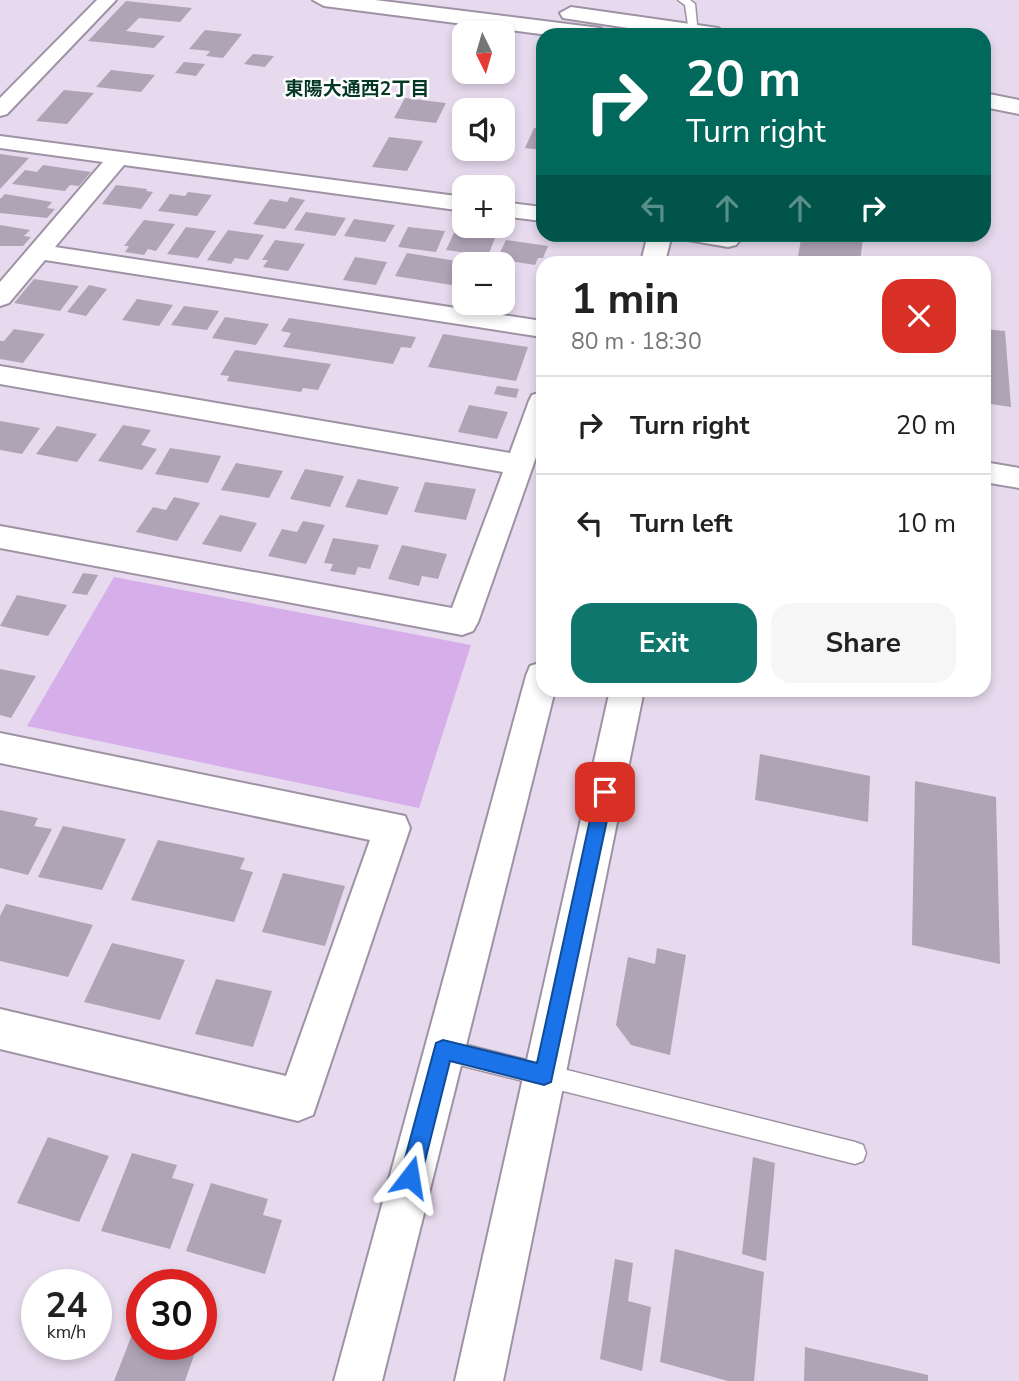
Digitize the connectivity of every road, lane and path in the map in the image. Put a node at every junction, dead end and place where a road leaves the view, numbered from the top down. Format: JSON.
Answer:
{"nodes":[{"id":1,"x":107,"y":0,"type":"edge"},
{"id":2,"x":324,"y":0,"type":"edge"},
{"id":3,"x":468,"y":0,"type":"edge"},
{"id":4,"x":683,"y":0,"type":"edge"},
{"id":5,"x":545,"y":28,"type":"edge"},
{"id":6,"x":666,"y":28,"type":"edge"},
{"id":7,"x":693,"y":28,"type":"edge"},
{"id":8,"x":991,"y":81,"type":"edge"},
{"id":9,"x":1019,"y":86,"type":"edge"},
{"id":10,"x":991,"y":101,"type":"edge"},
{"id":11,"x":1019,"y":107,"type":"edge"},
{"id":12,"x":0,"y":110,"type":"edge"},
{"id":13,"x":0,"y":142,"type":"edge"},
{"id":14,"x":119,"y":157,"type":"junction"},
{"id":15,"x":452,"y":202,"type":"edge"},
{"id":16,"x":515,"y":211,"type":"edge"},
{"id":17,"x":536,"y":213,"type":"edge"},
{"id":18,"x":40,"y":252,"type":"junction"},
{"id":19,"x":0,"y":298,"type":"edge"},
{"id":20,"x":536,"y":328,"type":"edge"},
{"id":21,"x":0,"y":375,"type":"edge"},
{"id":22,"x":536,"y":418,"type":"edge"},
{"id":23,"x":520,"y":465,"type":"junction"},
{"id":24,"x":991,"y":473,"type":"edge"},
{"id":25,"x":1019,"y":478,"type":"edge"},
{"id":26,"x":0,"y":537,"type":"edge"},
{"id":27,"x":536,"y":697,"type":"edge"},
{"id":28,"x":625,"y":697,"type":"edge"},
{"id":29,"x":0,"y":748,"type":"edge"},
{"id":30,"x":0,"y":1029,"type":"edge"},
{"id":31,"x":443,"y":1050,"type":"junction"},
{"id":32,"x":544,"y":1075,"type":"junction"},
{"id":33,"x":855,"y":1153,"type":"dead end"},
{"id":34,"x":358,"y":1381,"type":"edge"},
{"id":35,"x":480,"y":1381,"type":"edge"}],
"edges":[{"from":1,"to":12,"type":"street"},
{"from":2,"to":5,"type":"highway"},
{"from":3,"to":6,"type":"highway"},
{"from":4,"to":7,"type":"lane"},
{"from":8,"to":9,"type":"highway"},
{"from":10,"to":11,"type":"highway"},
{"from":13,"to":14,"type":"street"},
{"from":14,"to":15,"type":"street"},
{"from":14,"to":18,"type":"street"},
{"from":16,"to":17,"type":"street"},
{"from":18,"to":19,"type":"street"},
{"from":18,"to":20,"type":"street"},
{"from":21,"to":23,"type":"street"},
{"from":22,"to":23,"type":"street"},
{"from":23,"to":26,"type":"street"},
{"from":24,"to":25,"type":"street"},
{"from":27,"to":31,"type":"street"},
{"from":28,"to":32,"type":"street"},
{"from":29,"to":30,"type":"street"},
{"from":31,"to":32,"type":"lane"},
{"from":31,"to":34,"type":"street"},
{"from":32,"to":33,"type":"lane"},
{"from":32,"to":35,"type":"street"}]}
